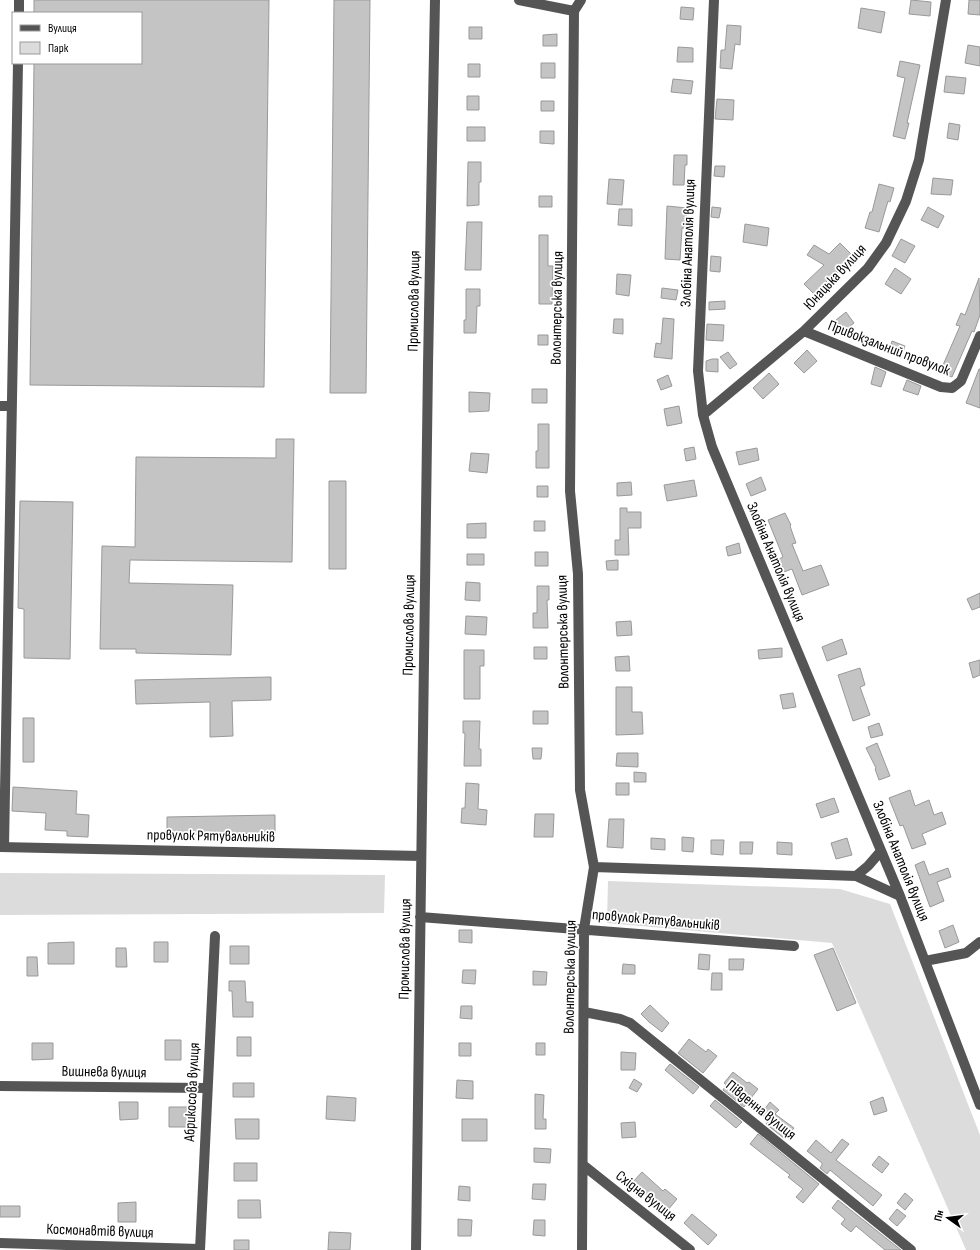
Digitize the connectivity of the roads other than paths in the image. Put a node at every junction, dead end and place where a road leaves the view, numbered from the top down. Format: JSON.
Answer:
{"nodes":[{"id":1,"x":19,"y":0,"type":"edge"},
{"id":2,"x":435,"y":0,"type":"edge"},
{"id":3,"x":519,"y":0,"type":"edge"},
{"id":4,"x":581,"y":0,"type":"edge"},
{"id":5,"x":714,"y":0,"type":"edge"},
{"id":6,"x":946,"y":0,"type":"edge"},
{"id":7,"x":574,"y":11,"type":"junction"},
{"id":8,"x":19,"y":12,"type":"edge"},
{"id":9,"x":18,"y":64,"type":"edge"},
{"id":10,"x":804,"y":332,"type":"junction"},
{"id":11,"x":980,"y":336,"type":"edge"},
{"id":12,"x":0,"y":406,"type":"edge"},
{"id":13,"x":11,"y":406,"type":"junction"},
{"id":14,"x":703,"y":415,"type":"junction"},
{"id":15,"x":2,"y":847,"type":"edge"},
{"id":16,"x":881,"y":850,"type":"junction"},
{"id":17,"x":421,"y":856,"type":"junction"},
{"id":18,"x":594,"y":867,"type":"junction"},
{"id":19,"x":856,"y":876,"type":"junction"},
{"id":20,"x":900,"y":896,"type":"junction"},
{"id":21,"x":420,"y":917,"type":"junction"},
{"id":22,"x":584,"y":929,"type":"junction"},
{"id":23,"x":215,"y":936,"type":"dead end"},
{"id":24,"x":980,"y":942,"type":"edge"},
{"id":25,"x":794,"y":946,"type":"dead end"},
{"id":26,"x":925,"y":961,"type":"junction"},
{"id":27,"x":584,"y":1012,"type":"junction"},
{"id":28,"x":0,"y":1086,"type":"edge"},
{"id":29,"x":207,"y":1088,"type":"junction"},
{"id":30,"x":980,"y":1105,"type":"edge"},
{"id":31,"x":583,"y":1165,"type":"junction"},
{"id":32,"x":0,"y":1243,"type":"edge"},
{"id":33,"x":200,"y":1249,"type":"edge"},
{"id":34,"x":416,"y":1250,"type":"edge"},
{"id":35,"x":582,"y":1250,"type":"edge"},
{"id":36,"x":690,"y":1250,"type":"edge"},
{"id":37,"x":911,"y":1250,"type":"edge"}],
"edges":[{"from":1,"to":8,"type":"street"},
{"from":2,"to":17,"type":"street","name":"Промислова вулиця"},
{"from":3,"to":7,"type":"street"},
{"from":4,"to":7,"type":"street"},
{"from":5,"to":14,"type":"street","name":"Злобіна Анатолія вулиця"},
{"from":6,"to":10,"type":"street","name":"Юнацька вулиця"},
{"from":7,"to":18,"type":"street","name":"Волонтерська вулиця"},
{"from":9,"to":13,"type":"street"},
{"from":10,"to":11,"type":"street","name":"Привокзальний провулок"},
{"from":10,"to":14,"type":"street","name":"Юнацька вулиця"},
{"from":12,"to":13,"type":"street"},
{"from":13,"to":15,"type":"street"},
{"from":14,"to":16,"type":"street","name":"Злобіна Анатолія вулиця"},
{"from":15,"to":17,"type":"street","name":"провулок Рятувальників"},
{"from":16,"to":19,"type":"street"},
{"from":16,"to":20,"type":"street","name":"Злобіна Анатолія вулиця"},
{"from":17,"to":21,"type":"street","name":"Промислова вулиця"},
{"from":18,"to":19,"type":"street"},
{"from":18,"to":22,"type":"street","name":"Волонтерська вулиця"},
{"from":19,"to":20,"type":"street"},
{"from":20,"to":26,"type":"street","name":"Злобіна Анатолія вулиця"},
{"from":21,"to":22,"type":"street","name":"провулок Рятувальників"},
{"from":21,"to":34,"type":"street","name":"Промислова вулиця"},
{"from":22,"to":25,"type":"street","name":"провулок Рятувальників"},
{"from":22,"to":27,"type":"street","name":"Волонтерська вулиця"},
{"from":23,"to":29,"type":"street","name":"Абрикосова вулиця"},
{"from":24,"to":26,"type":"street"},
{"from":26,"to":30,"type":"street","name":"Злобіна Анатолія вулиця"},
{"from":27,"to":31,"type":"street","name":"Волонтерська вулиця"},
{"from":27,"to":37,"type":"street","name":"Південна вулиця"},
{"from":28,"to":29,"type":"street","name":"Вишнева вулиця"},
{"from":29,"to":33,"type":"street","name":"Абрикосова вулиця"},
{"from":31,"to":35,"type":"street","name":"Волонтерська вулиця"},
{"from":31,"to":36,"type":"street","name":"Східна вулиця"},
{"from":32,"to":33,"type":"street","name":"Космонавтів вулиця"}]}
